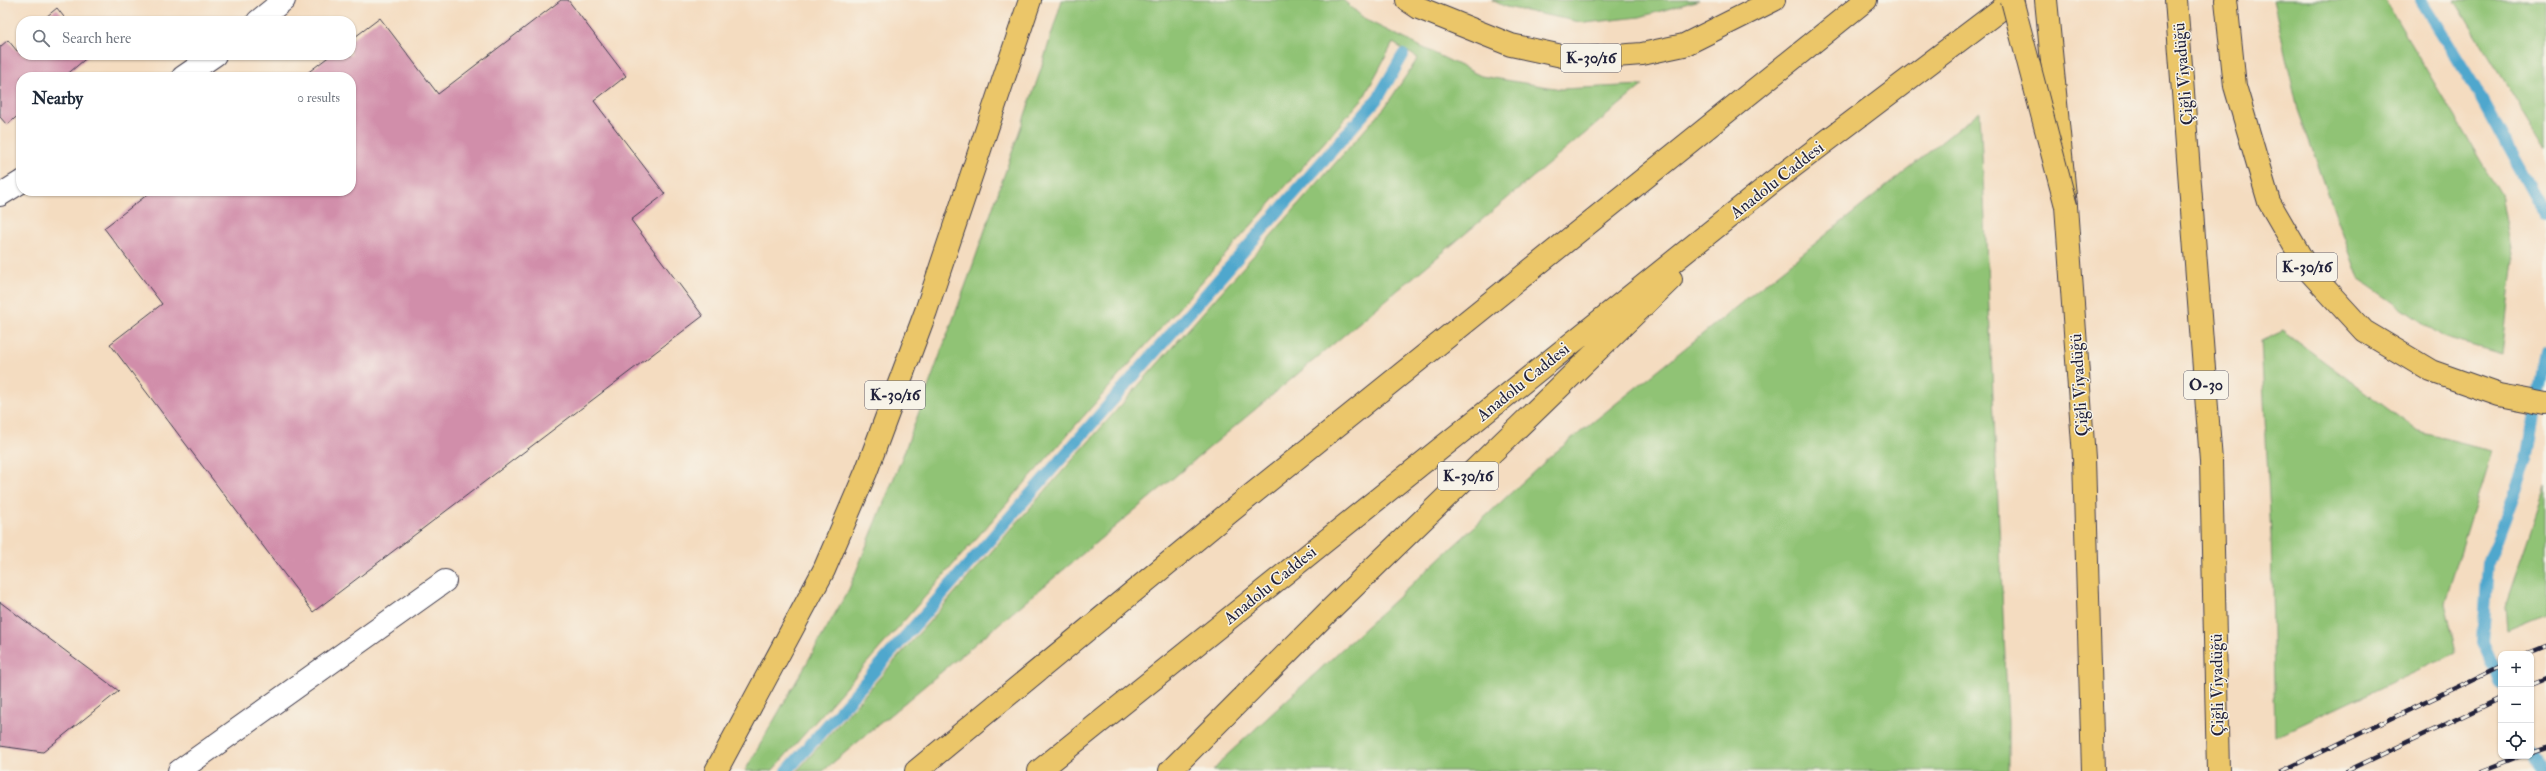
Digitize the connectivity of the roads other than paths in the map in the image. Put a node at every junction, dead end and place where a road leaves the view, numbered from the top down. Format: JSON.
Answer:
{"nodes":[{"id":1,"x":284,"y":0,"type":"edge"},
{"id":2,"x":1030,"y":0,"type":"edge"},
{"id":3,"x":1407,"y":0,"type":"edge"},
{"id":4,"x":1774,"y":0,"type":"edge"},
{"id":5,"x":1866,"y":0,"type":"edge"},
{"id":6,"x":2013,"y":0,"type":"edge"},
{"id":7,"x":2046,"y":0,"type":"edge"},
{"id":8,"x":2176,"y":0,"type":"edge"},
{"id":9,"x":2226,"y":0,"type":"edge"},
{"id":10,"x":264,"y":16,"type":"edge"},
{"id":11,"x":208,"y":60,"type":"edge"},
{"id":12,"x":191,"y":72,"type":"edge"},
{"id":13,"x":1770,"y":184,"type":"junction"},
{"id":14,"x":16,"y":185,"type":"edge"},
{"id":15,"x":0,"y":195,"type":"edge"},
{"id":16,"x":2066,"y":206,"type":"junction"},
{"id":17,"x":2546,"y":404,"type":"edge"},
{"id":18,"x":445,"y":581,"type":"dead end"},
{"id":19,"x":180,"y":771,"type":"edge"},
{"id":20,"x":716,"y":771,"type":"edge"},
{"id":21,"x":916,"y":771,"type":"edge"},
{"id":22,"x":1039,"y":771,"type":"edge"},
{"id":23,"x":1170,"y":771,"type":"edge"},
{"id":24,"x":2093,"y":771,"type":"edge"},
{"id":25,"x":2218,"y":771,"type":"edge"}],
"edges":[{"from":1,"to":10,"type":"street"},
{"from":2,"to":20,"type":"highway","number":"K-30/16"},
{"from":3,"to":4,"type":"highway","number":"K-30/16"},
{"from":5,"to":21,"type":"highway"},
{"from":6,"to":13,"type":"highway","name":"Anadolu Caddesi"},
{"from":6,"to":16,"type":"highway","bridge":true},
{"from":7,"to":16,"type":"highway","name":"Çiğli Viyadüğü","bridge":true},
{"from":8,"to":25,"type":"highway","name":"Çiğli Viyadüğü","number":"O-30"},
{"from":9,"to":17,"type":"highway","number":"K-30/16"},
{"from":11,"to":12,"type":"street"},
{"from":13,"to":22,"type":"highway","name":"Anadolu Caddesi"},
{"from":13,"to":23,"type":"highway","number":"K-30/16"},
{"from":14,"to":15,"type":"street"},
{"from":16,"to":24,"type":"highway","name":"Çiğli Viyadüğü"},
{"from":18,"to":19,"type":"street"}]}
